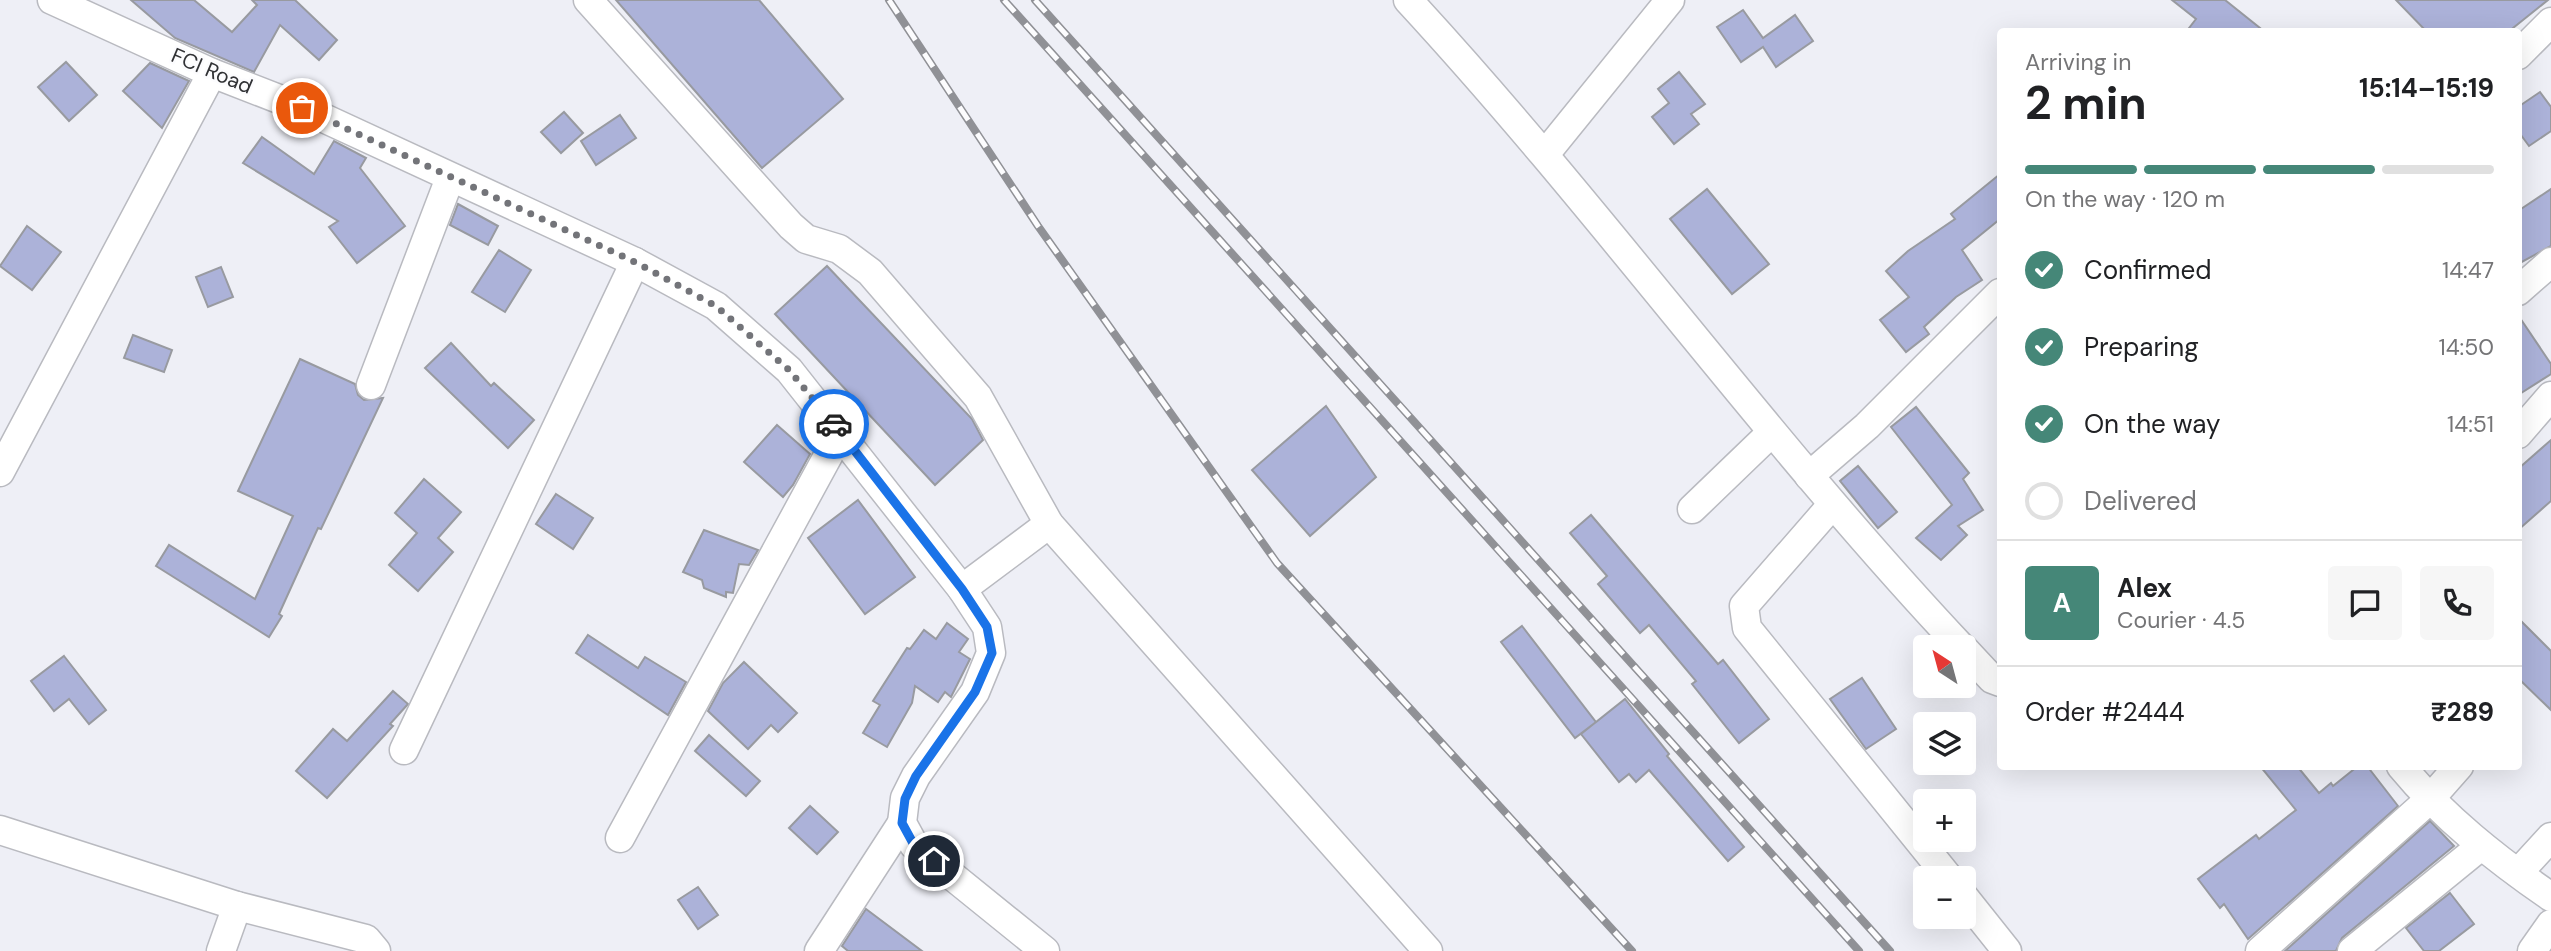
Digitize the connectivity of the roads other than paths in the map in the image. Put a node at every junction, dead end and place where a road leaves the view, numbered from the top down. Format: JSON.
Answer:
{"nodes":[{"id":1,"x":52,"y":0,"type":"edge"},
{"id":2,"x":588,"y":0,"type":"edge"},
{"id":3,"x":1408,"y":0,"type":"edge"},
{"id":4,"x":1670,"y":0,"type":"edge"},
{"id":5,"x":2551,"y":22,"type":"edge"},
{"id":6,"x":2522,"y":51,"type":"edge"},
{"id":7,"x":212,"y":73,"type":"junction"},
{"id":8,"x":1546,"y":153,"type":"junction"},
{"id":9,"x":450,"y":178,"type":"junction"},
{"id":10,"x":635,"y":262,"type":"junction"},
{"id":11,"x":2551,"y":262,"type":"edge"},
{"id":12,"x":2522,"y":287,"type":"edge"},
{"id":13,"x":1997,"y":296,"type":"edge"},
{"id":14,"x":371,"y":385,"type":"dead end"},
{"id":15,"x":2551,"y":396,"type":"edge"},
{"id":16,"x":2522,"y":429,"type":"edge"},
{"id":17,"x":841,"y":432,"type":"junction"},
{"id":18,"x":1771,"y":433,"type":"junction"},
{"id":19,"x":2,"y":462,"type":"edge"},
{"id":20,"x":1809,"y":476,"type":"junction"},
{"id":21,"x":1832,"y":505,"type":"junction"},
{"id":22,"x":1692,"y":509,"type":"dead end"},
{"id":23,"x":1049,"y":524,"type":"junction"},
{"id":24,"x":962,"y":589,"type":"junction"},
{"id":25,"x":1951,"y":635,"type":"edge"},
{"id":26,"x":1976,"y":662,"type":"edge"},
{"id":27,"x":1997,"y":680,"type":"edge"},
{"id":28,"x":404,"y":750,"type":"dead end"},
{"id":29,"x":2404,"y":770,"type":"edge"},
{"id":30,"x":2455,"y":770,"type":"edge"},
{"id":31,"x":2429,"y":800,"type":"junction"},
{"id":32,"x":902,"y":823,"type":"junction"},
{"id":33,"x":0,"y":830,"type":"edge"},
{"id":34,"x":2551,"y":837,"type":"edge"},
{"id":35,"x":620,"y":838,"type":"dead end"},
{"id":36,"x":2481,"y":846,"type":"junction"},
{"id":37,"x":1938,"y":866,"type":"edge"},
{"id":38,"x":2518,"y":873,"type":"junction"},
{"id":39,"x":2551,"y":897,"type":"edge"},
{"id":40,"x":237,"y":906,"type":"junction"},
{"id":41,"x":1976,"y":912,"type":"edge"},
{"id":42,"x":2551,"y":924,"type":"edge"},
{"id":43,"x":1039,"y":949,"type":"edge"},
{"id":44,"x":221,"y":951,"type":"edge"},
{"id":45,"x":376,"y":951,"type":"edge"},
{"id":46,"x":819,"y":951,"type":"edge"},
{"id":47,"x":1427,"y":951,"type":"edge"},
{"id":48,"x":2007,"y":951,"type":"edge"},
{"id":49,"x":2260,"y":951,"type":"edge"},
{"id":50,"x":2352,"y":951,"type":"edge"},
{"id":51,"x":2532,"y":951,"type":"edge"}],
"edges":[{"from":1,"to":7,"type":"street","name":"FCI Road"},
{"from":2,"to":23,"type":"street"},
{"from":3,"to":8,"type":"street"},
{"from":4,"to":8,"type":"street"},
{"from":5,"to":6,"type":"street"},
{"from":7,"to":9,"type":"street","name":"FCI Road"},
{"from":7,"to":19,"type":"street"},
{"from":8,"to":18,"type":"street"},
{"from":9,"to":10,"type":"street","name":"FCI Road"},
{"from":9,"to":14,"type":"street"},
{"from":10,"to":17,"type":"street","name":"FCI Road"},
{"from":10,"to":28,"type":"street"},
{"from":11,"to":12,"type":"street"},
{"from":13,"to":20,"type":"street"},
{"from":15,"to":16,"type":"street"},
{"from":17,"to":24,"type":"street","name":"FCI Road"},
{"from":17,"to":35,"type":"street"},
{"from":18,"to":20,"type":"street"},
{"from":18,"to":22,"type":"street"},
{"from":20,"to":21,"type":"street"},
{"from":21,"to":25,"type":"street"},
{"from":21,"to":37,"type":"street"},
{"from":23,"to":24,"type":"street"},
{"from":23,"to":47,"type":"street"},
{"from":24,"to":32,"type":"street","name":"FCI Road"},
{"from":26,"to":27,"type":"street"},
{"from":29,"to":31,"type":"street"},
{"from":30,"to":31,"type":"street"},
{"from":31,"to":36,"type":"street"},
{"from":31,"to":49,"type":"street"},
{"from":32,"to":43,"type":"street"},
{"from":32,"to":46,"type":"street"},
{"from":33,"to":40,"type":"street"},
{"from":34,"to":38,"type":"street"},
{"from":36,"to":38,"type":"street"},
{"from":36,"to":50,"type":"street"},
{"from":38,"to":39,"type":"street"},
{"from":40,"to":44,"type":"street"},
{"from":40,"to":45,"type":"street"},
{"from":41,"to":48,"type":"street"},
{"from":42,"to":51,"type":"street"}]}
